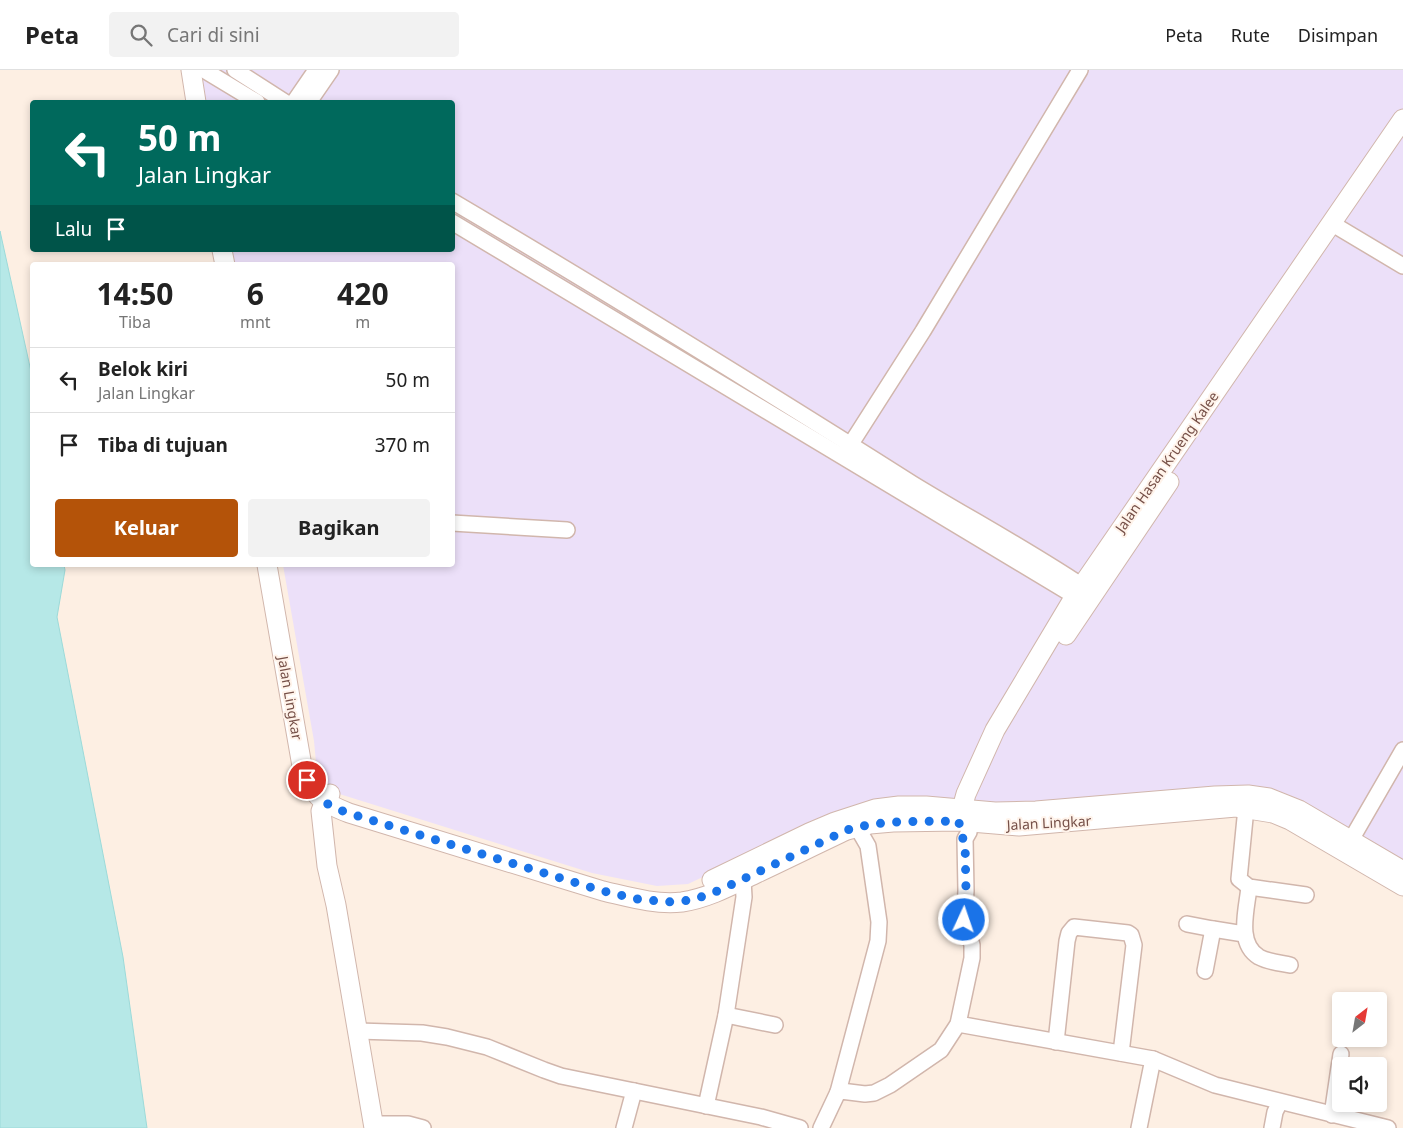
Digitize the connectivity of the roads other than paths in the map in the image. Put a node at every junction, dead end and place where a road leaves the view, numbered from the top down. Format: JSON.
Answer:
{"nodes":[{"id":1,"x":182,"y":70,"type":"edge"},
{"id":2,"x":191,"y":70,"type":"edge"},
{"id":3,"x":204,"y":70,"type":"edge"},
{"id":4,"x":235,"y":70,"type":"edge"},
{"id":5,"x":316,"y":70,"type":"edge"},
{"id":6,"x":331,"y":70,"type":"edge"},
{"id":7,"x":1080,"y":70,"type":"edge"},
{"id":8,"x":188,"y":100,"type":"edge"},
{"id":9,"x":196,"y":100,"type":"edge"},
{"id":10,"x":254,"y":100,"type":"edge"},
{"id":11,"x":282,"y":100,"type":"edge"},
{"id":12,"x":295,"y":100,"type":"edge"},
{"id":13,"x":310,"y":100,"type":"edge"},
{"id":14,"x":1403,"y":119,"type":"edge"},
{"id":15,"x":1403,"y":138,"type":"edge"},
{"id":16,"x":455,"y":204,"type":"edge"},
{"id":17,"x":455,"y":224,"type":"edge"},
{"id":18,"x":1336,"y":226,"type":"junction"},
{"id":19,"x":545,"y":256,"type":"junction"},
{"id":20,"x":1403,"y":266,"type":"edge"},
{"id":21,"x":535,"y":272,"type":"junction"},
{"id":22,"x":851,"y":443,"type":"junction"},
{"id":23,"x":843,"y":456,"type":"junction"},
{"id":24,"x":455,"y":523,"type":"edge"},
{"id":25,"x":567,"y":530,"type":"dead end"},
{"id":26,"x":267,"y":567,"type":"edge"},
{"id":27,"x":277,"y":567,"type":"edge"},
{"id":28,"x":1084,"y":595,"type":"junction"},
{"id":29,"x":1403,"y":750,"type":"edge"},
{"id":30,"x":327,"y":798,"type":"junction"},
{"id":31,"x":1246,"y":808,"type":"junction"},
{"id":32,"x":966,"y":820,"type":"junction"},
{"id":33,"x":857,"y":827,"type":"junction"},
{"id":34,"x":1351,"y":840,"type":"junction"},
{"id":35,"x":1403,"y":871,"type":"edge"},
{"id":36,"x":743,"y":880,"type":"junction"},
{"id":37,"x":1403,"y":886,"type":"edge"},
{"id":38,"x":1249,"y":887,"type":"junction"},
{"id":39,"x":1306,"y":895,"type":"dead end"},
{"id":40,"x":1187,"y":924,"type":"dead end"},
{"id":41,"x":1213,"y":929,"type":"junction"},
{"id":42,"x":1244,"y":934,"type":"junction"},
{"id":43,"x":1290,"y":965,"type":"dead end"},
{"id":44,"x":1205,"y":971,"type":"dead end"},
{"id":45,"x":726,"y":1015,"type":"junction"},
{"id":46,"x":958,"y":1024,"type":"junction"},
{"id":47,"x":775,"y":1025,"type":"dead end"},
{"id":48,"x":358,"y":1031,"type":"junction"},
{"id":49,"x":1056,"y":1042,"type":"junction"},
{"id":50,"x":1121,"y":1053,"type":"junction"},
{"id":51,"x":1341,"y":1054,"type":"dead end"},
{"id":52,"x":1153,"y":1059,"type":"junction"},
{"id":53,"x":634,"y":1091,"type":"junction"},
{"id":54,"x":838,"y":1092,"type":"junction"},
{"id":55,"x":1280,"y":1102,"type":"junction"},
{"id":56,"x":706,"y":1106,"type":"junction"},
{"id":57,"x":1332,"y":1115,"type":"junction"},
{"id":58,"x":374,"y":1126,"type":"edge"},
{"id":59,"x":423,"y":1128,"type":"edge"},
{"id":60,"x":624,"y":1128,"type":"edge"},
{"id":61,"x":800,"y":1128,"type":"edge"},
{"id":62,"x":821,"y":1128,"type":"edge"},
{"id":63,"x":1139,"y":1128,"type":"edge"},
{"id":64,"x":1272,"y":1128,"type":"edge"},
{"id":65,"x":1388,"y":1128,"type":"edge"}],
"edges":[{"from":1,"to":8,"type":"street"},
{"from":2,"to":9,"type":"street"},
{"from":3,"to":10,"type":"street"},
{"from":4,"to":11,"type":"street"},
{"from":5,"to":12,"type":"street"},
{"from":6,"to":13,"type":"street"},
{"from":7,"to":22,"type":"street"},
{"from":14,"to":18,"type":"street","name":"Jalan Hasan Krueng Kalee"},
{"from":15,"to":18,"type":"street","name":"Jalan Hasan Krueng Kalee"},
{"from":16,"to":19,"type":"street"},
{"from":17,"to":21,"type":"street"},
{"from":18,"to":20,"type":"street"},
{"from":18,"to":28,"type":"street","name":"Jalan Hasan Krueng Kalee"},
{"from":19,"to":21,"type":"street"},
{"from":19,"to":22,"type":"street"},
{"from":21,"to":23,"type":"street"},
{"from":22,"to":23,"type":"street"},
{"from":22,"to":28,"type":"street"},
{"from":23,"to":28,"type":"street"},
{"from":24,"to":25,"type":"street"},
{"from":26,"to":30,"type":"street","name":"Jalan Lingkar"},
{"from":27,"to":30,"type":"street"},
{"from":28,"to":32,"type":"street","name":"Jalan Hasan Krueng Kalee"},
{"from":29,"to":34,"type":"street"},
{"from":30,"to":32,"type":"street"},
{"from":30,"to":36,"type":"street","name":"Jalan Lingkar"},
{"from":30,"to":48,"type":"street"},
{"from":31,"to":32,"type":"street","name":"Jalan Lingkar"},
{"from":31,"to":37,"type":"street","name":"Jalan Lingkar"},
{"from":31,"to":38,"type":"street"},
{"from":32,"to":33,"type":"street","name":"Jalan Lingkar"},
{"from":32,"to":34,"type":"street"},
{"from":32,"to":46,"type":"street"},
{"from":33,"to":36,"type":"street","name":"Jalan Lingkar"},
{"from":33,"to":54,"type":"street"},
{"from":34,"to":35,"type":"street"},
{"from":36,"to":45,"type":"street"},
{"from":38,"to":39,"type":"street"},
{"from":38,"to":42,"type":"street"},
{"from":40,"to":41,"type":"street"},
{"from":41,"to":42,"type":"street"},
{"from":41,"to":44,"type":"street"},
{"from":42,"to":43,"type":"street"},
{"from":45,"to":47,"type":"street"},
{"from":45,"to":56,"type":"street"},
{"from":46,"to":49,"type":"street"},
{"from":46,"to":54,"type":"street"},
{"from":48,"to":53,"type":"street"},
{"from":48,"to":58,"type":"street"},
{"from":49,"to":50,"type":"street"},
{"from":49,"to":50,"type":"street"},
{"from":50,"to":52,"type":"street"},
{"from":51,"to":57,"type":"street"},
{"from":52,"to":55,"type":"street"},
{"from":52,"to":63,"type":"street"},
{"from":53,"to":56,"type":"street"},
{"from":53,"to":60,"type":"street"},
{"from":54,"to":62,"type":"street"},
{"from":55,"to":57,"type":"street"},
{"from":55,"to":64,"type":"street"},
{"from":56,"to":61,"type":"street"},
{"from":57,"to":65,"type":"street"},
{"from":58,"to":59,"type":"street"}]}
